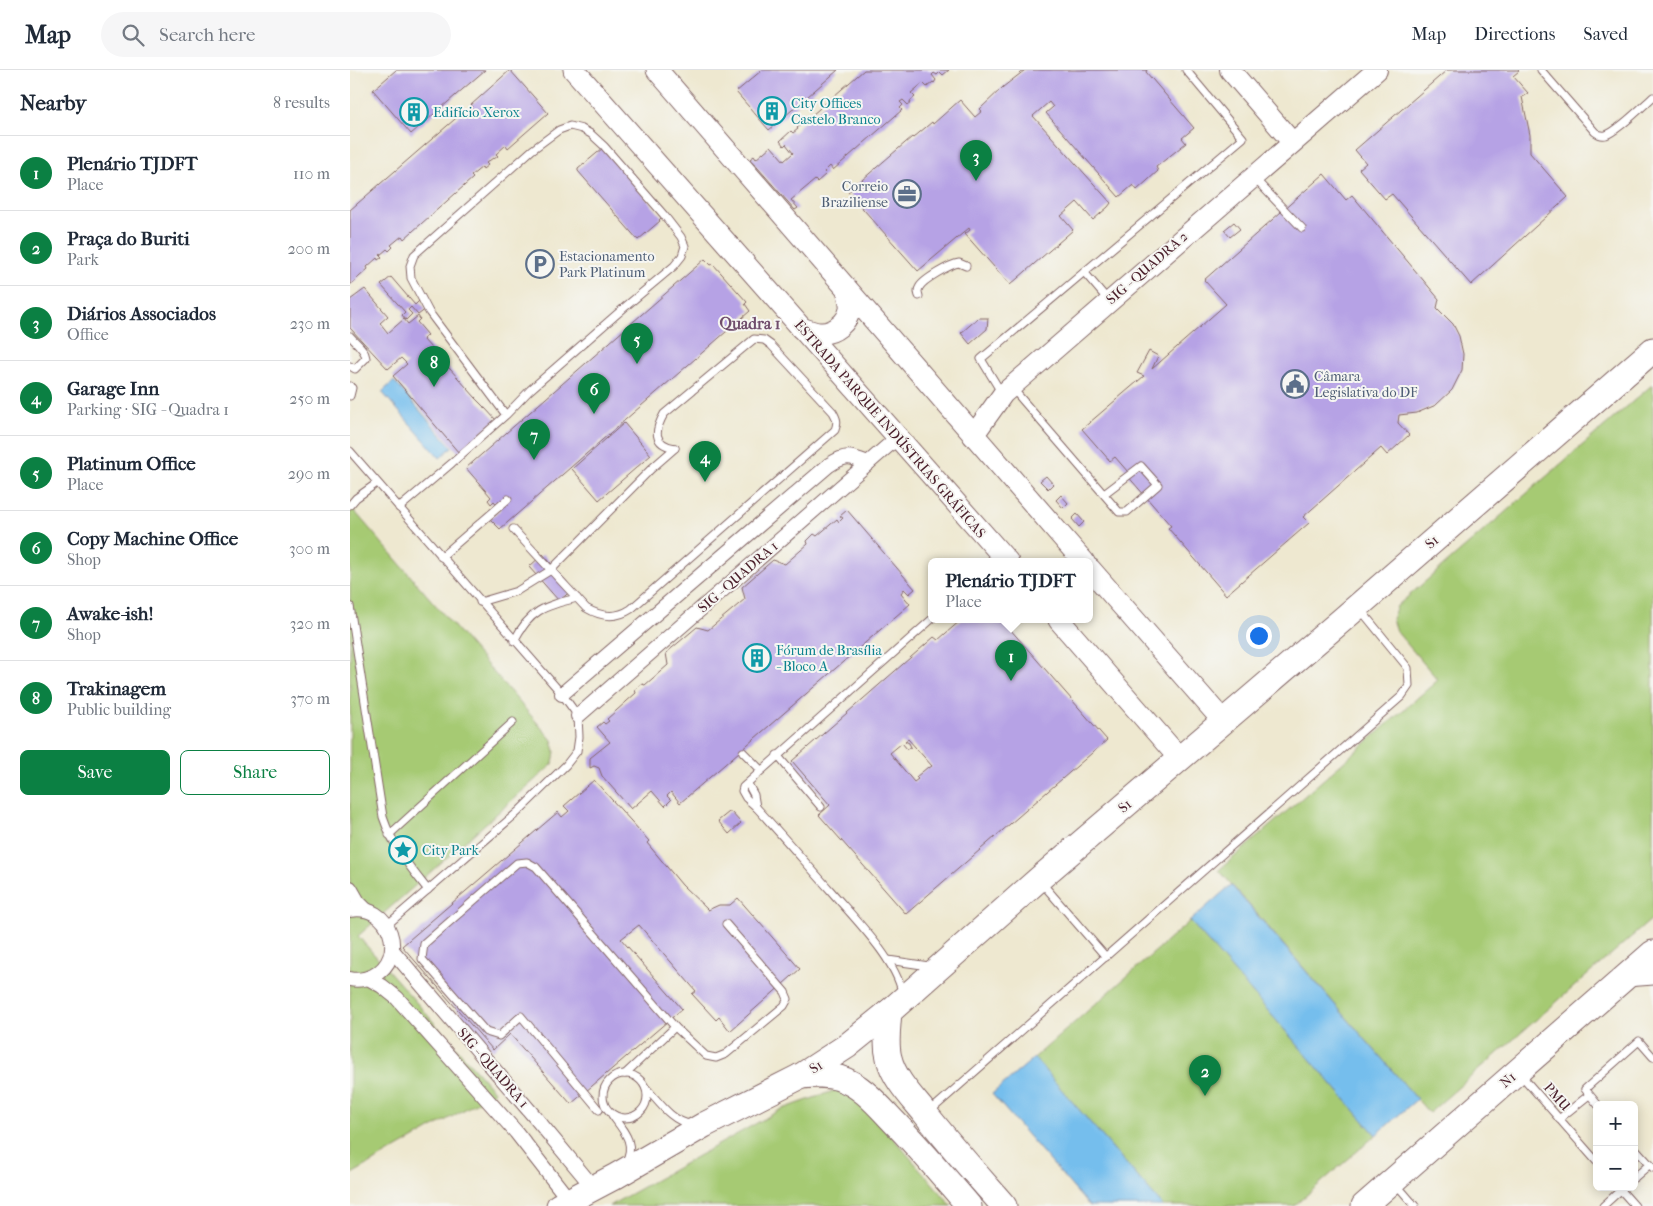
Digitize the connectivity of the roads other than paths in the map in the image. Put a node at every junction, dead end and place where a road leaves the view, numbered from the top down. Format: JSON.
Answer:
{"nodes":[{"id":1,"x":574,"y":70,"type":"edge"},
{"id":2,"x":656,"y":70,"type":"edge"},
{"id":3,"x":1186,"y":70,"type":"edge"},
{"id":4,"x":1230,"y":70,"type":"edge"},
{"id":5,"x":1377,"y":70,"type":"edge"},
{"id":6,"x":1541,"y":70,"type":"edge"},
{"id":7,"x":1653,"y":97,"type":"edge"},
{"id":8,"x":1292,"y":142,"type":"junction"},
{"id":9,"x":1253,"y":177,"type":"junction"},
{"id":10,"x":1302,"y":228,"type":"dead end"},
{"id":11,"x":966,"y":266,"type":"dead end"},
{"id":12,"x":1084,"y":272,"type":"junction"},
{"id":13,"x":847,"y":289,"type":"junction"},
{"id":14,"x":919,"y":296,"type":"dead end"},
{"id":15,"x":1110,"y":301,"type":"junction"},
{"id":16,"x":801,"y":328,"type":"junction"},
{"id":17,"x":350,"y":336,"type":"edge"},
{"id":18,"x":1653,"y":350,"type":"edge"},
{"id":19,"x":350,"y":366,"type":"edge"},
{"id":20,"x":350,"y":386,"type":"edge"},
{"id":21,"x":1007,"y":391,"type":"junction"},
{"id":22,"x":350,"y":396,"type":"edge"},
{"id":23,"x":506,"y":415,"type":"junction"},
{"id":24,"x":955,"y":415,"type":"junction"},
{"id":25,"x":973,"y":436,"type":"junction"},
{"id":26,"x":898,"y":437,"type":"junction"},
{"id":27,"x":350,"y":451,"type":"edge"},
{"id":28,"x":868,"y":463,"type":"junction"},
{"id":29,"x":377,"y":483,"type":"junction"},
{"id":30,"x":1104,"y":494,"type":"junction"},
{"id":31,"x":508,"y":499,"type":"dead end"},
{"id":32,"x":350,"y":505,"type":"edge"},
{"id":33,"x":399,"y":508,"type":"junction"},
{"id":34,"x":513,"y":529,"type":"dead end"},
{"id":35,"x":441,"y":557,"type":"junction"},
{"id":36,"x":1000,"y":558,"type":"edge"},
{"id":37,"x":1080,"y":558,"type":"edge"},
{"id":38,"x":551,"y":570,"type":"junction"},
{"id":39,"x":1093,"y":572,"type":"edge"},
{"id":40,"x":577,"y":598,"type":"junction"},
{"id":41,"x":480,"y":602,"type":"junction"},
{"id":42,"x":350,"y":606,"type":"edge"},
{"id":43,"x":1358,"y":607,"type":"junction"},
{"id":44,"x":928,"y":622,"type":"edge"},
{"id":45,"x":1062,"y":623,"type":"edge"},
{"id":46,"x":514,"y":641,"type":"junction"},
{"id":47,"x":562,"y":694,"type":"junction"},
{"id":48,"x":578,"y":716,"type":"junction"},
{"id":49,"x":512,"y":722,"type":"dead end"},
{"id":50,"x":1224,"y":722,"type":"junction"},
{"id":51,"x":743,"y":752,"type":"dead end"},
{"id":52,"x":777,"y":756,"type":"junction"},
{"id":53,"x":1180,"y":759,"type":"junction"},
{"id":54,"x":761,"y":770,"type":"junction"},
{"id":55,"x":821,"y":807,"type":"dead end"},
{"id":56,"x":389,"y":835,"type":"junction"},
{"id":57,"x":1040,"y":880,"type":"junction"},
{"id":58,"x":350,"y":888,"type":"edge"},
{"id":59,"x":428,"y":890,"type":"junction"},
{"id":60,"x":350,"y":910,"type":"edge"},
{"id":61,"x":366,"y":910,"type":"junction"},
{"id":62,"x":726,"y":924,"type":"dead end"},
{"id":63,"x":387,"y":925,"type":"junction"},
{"id":64,"x":392,"y":950,"type":"junction"},
{"id":65,"x":1653,"y":953,"type":"edge"},
{"id":66,"x":1106,"y":957,"type":"junction"},
{"id":67,"x":888,"y":960,"type":"junction"},
{"id":68,"x":941,"y":966,"type":"junction"},
{"id":69,"x":1653,"y":974,"type":"edge"},
{"id":70,"x":1626,"y":976,"type":"junction"},
{"id":71,"x":368,"y":978,"type":"junction"},
{"id":72,"x":350,"y":979,"type":"edge"},
{"id":73,"x":896,"y":1006,"type":"junction"},
{"id":74,"x":675,"y":1027,"type":"junction"},
{"id":75,"x":1653,"y":1057,"type":"edge"},
{"id":76,"x":1518,"y":1071,"type":"junction"},
{"id":77,"x":625,"y":1074,"type":"junction"},
{"id":78,"x":801,"y":1076,"type":"junction"},
{"id":79,"x":646,"y":1088,"type":"junction"},
{"id":80,"x":1589,"y":1095,"type":"junction"},
{"id":81,"x":1594,"y":1101,"type":"edge"},
{"id":82,"x":599,"y":1110,"type":"dead end"},
{"id":83,"x":612,"y":1114,"type":"junction"},
{"id":84,"x":926,"y":1115,"type":"junction"},
{"id":85,"x":1560,"y":1119,"type":"junction"},
{"id":86,"x":704,"y":1125,"type":"junction"},
{"id":87,"x":1638,"y":1151,"type":"edge"},
{"id":88,"x":1593,"y":1157,"type":"edge"},
{"id":89,"x":1651,"y":1166,"type":"edge"},
{"id":90,"x":1638,"y":1175,"type":"edge"},
{"id":91,"x":616,"y":1176,"type":"junction"},
{"id":92,"x":1393,"y":1181,"type":"junction"},
{"id":93,"x":593,"y":1187,"type":"junction"},
{"id":94,"x":1618,"y":1191,"type":"edge"},
{"id":95,"x":1623,"y":1191,"type":"edge"},
{"id":96,"x":564,"y":1203,"type":"edge"},
{"id":97,"x":970,"y":1206,"type":"edge"},
{"id":98,"x":1004,"y":1206,"type":"edge"},
{"id":99,"x":1364,"y":1206,"type":"edge"},
{"id":100,"x":1415,"y":1206,"type":"edge"},
{"id":101,"x":1603,"y":1206,"type":"edge"},
{"id":102,"x":1635,"y":1206,"type":"edge"}],
"edges":[{"from":1,"to":16,"type":"main road","name":"ESTRADA PARQUE INDÚSTRIAS GRÁFICAS"},
{"from":2,"to":13,"type":"main road"},
{"from":3,"to":12,"type":"lane"},
{"from":4,"to":8,"type":"street"},
{"from":5,"to":8,"type":"street","name":"SIG - QUADRA 2"},
{"from":6,"to":7,"type":"lane"},
{"from":8,"to":9,"type":"street","name":"SIG - QUADRA 2"},
{"from":9,"to":10,"type":"lane"},
{"from":9,"to":15,"type":"street","name":"SIG - QUADRA 2"},
{"from":11,"to":14,"type":"lane"},
{"from":12,"to":15,"type":"lane"},
{"from":12,"to":21,"type":"lane"},
{"from":13,"to":16,"type":"main road"},
{"from":13,"to":24,"type":"main road"},
{"from":15,"to":21,"type":"street","name":"SIG - QUADRA 2"},
{"from":16,"to":26,"type":"main road","name":"ESTRADA PARQUE INDÚSTRIAS GRÁFICAS"},
{"from":17,"to":19,"type":"lane"},
{"from":18,"to":43,"type":"highway","name":"S1"},
{"from":20,"to":22,"type":"lane"},
{"from":21,"to":24,"type":"street","name":"SIG - QUADRA 2"},
{"from":21,"to":25,"type":"street","name":"SIG - QUADRA 2"},
{"from":21,"to":30,"type":"lane"},
{"from":23,"to":23,"type":"lane"},
{"from":23,"to":33,"type":"lane"},
{"from":24,"to":25,"type":"main road"},
{"from":25,"to":37,"type":"main road"},
{"from":26,"to":28,"type":"street","name":"SIG - QUADRA 1"},
{"from":26,"to":36,"type":"main road","name":"ESTRADA PARQUE INDÚSTRIAS GRÁFICAS"},
{"from":27,"to":29,"type":"lane"},
{"from":28,"to":47,"type":"street"},
{"from":28,"to":48,"type":"street","name":"SIG - QUADRA 1"},
{"from":29,"to":32,"type":"lane"},
{"from":29,"to":33,"type":"lane"},
{"from":30,"to":30,"type":"lane"},
{"from":31,"to":35,"type":"lane"},
{"from":33,"to":35,"type":"lane"},
{"from":34,"to":38,"type":"lane"},
{"from":35,"to":41,"type":"lane"},
{"from":38,"to":40,"type":"lane"},
{"from":38,"to":40,"type":"lane"},
{"from":38,"to":41,"type":"lane"},
{"from":39,"to":50,"type":"main road"},
{"from":40,"to":46,"type":"lane"},
{"from":41,"to":46,"type":"lane"},
{"from":42,"to":56,"type":"lane"},
{"from":43,"to":50,"type":"highway","name":"S1"},
{"from":43,"to":66,"type":"lane"},
{"from":44,"to":52,"type":"lane"},
{"from":45,"to":53,"type":"main road"},
{"from":46,"to":47,"type":"lane"},
{"from":47,"to":48,"type":"lane"},
{"from":48,"to":59,"type":"lane"},
{"from":49,"to":56,"type":"lane"},
{"from":50,"to":53,"type":"highway","name":"S1"},
{"from":51,"to":54,"type":"lane"},
{"from":52,"to":54,"type":"lane"},
{"from":52,"to":55,"type":"lane"},
{"from":53,"to":57,"type":"highway","name":"S1"},
{"from":54,"to":67,"type":"lane"},
{"from":56,"to":59,"type":"lane"},
{"from":57,"to":66,"type":"lane"},
{"from":57,"to":68,"type":"highway","name":"S1"},
{"from":58,"to":61,"type":"street"},
{"from":59,"to":63,"type":"lane"},
{"from":60,"to":61,"type":"street"},
{"from":61,"to":63,"type":"street"},
{"from":62,"to":74,"type":"lane"},
{"from":63,"to":64,"type":"street"},
{"from":64,"to":71,"type":"street"},
{"from":64,"to":93,"type":"street","name":"SIG - QUADRA 1"},
{"from":65,"to":70,"type":"highway","name":"N1"},
{"from":66,"to":84,"type":"lane"},
{"from":67,"to":68,"type":"lane"},
{"from":67,"to":73,"type":"lane"},
{"from":68,"to":73,"type":"highway","name":"S1"},
{"from":69,"to":70,"type":"main road"},
{"from":70,"to":76,"type":"highway","name":"N1"},
{"from":71,"to":72,"type":"street"},
{"from":71,"to":96,"type":"street","name":"SIG - QUADRA 1"},
{"from":73,"to":78,"type":"highway","name":"S1"},
{"from":73,"to":84,"type":"highway"},
{"from":74,"to":77,"type":"lane"},
{"from":74,"to":82,"type":"lane"},
{"from":75,"to":80,"type":"lane"},
{"from":76,"to":85,"type":"lane","name":"PMU"},
{"from":76,"to":92,"type":"highway","name":"N1"},
{"from":77,"to":79,"type":"lane"},
{"from":77,"to":83,"type":"lane"},
{"from":78,"to":86,"type":"highway","name":"S1"},
{"from":78,"to":97,"type":"highway"},
{"from":79,"to":83,"type":"lane"},
{"from":79,"to":86,"type":"lane"},
{"from":80,"to":81,"type":"lane"},
{"from":80,"to":85,"type":"lane"},
{"from":83,"to":91,"type":"lane"},
{"from":84,"to":98,"type":"highway"},
{"from":85,"to":88,"type":"lane","name":"PMU"},
{"from":86,"to":91,"type":"highway","name":"S1"},
{"from":87,"to":89,"type":"lane"},
{"from":89,"to":90,"type":"lane"},
{"from":91,"to":93,"type":"highway","name":"S1"},
{"from":92,"to":99,"type":"highway","name":"N1"},
{"from":92,"to":100,"type":"lane"},
{"from":93,"to":96,"type":"highway","name":"S1"},
{"from":94,"to":101,"type":"lane"},
{"from":95,"to":102,"type":"lane"}]}
